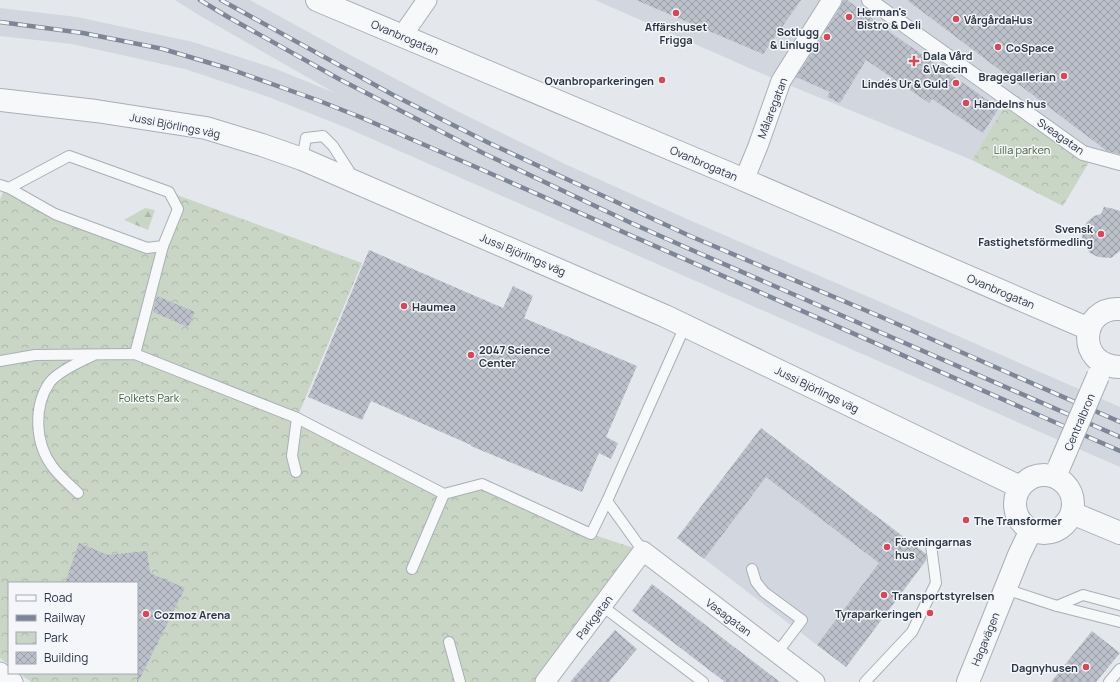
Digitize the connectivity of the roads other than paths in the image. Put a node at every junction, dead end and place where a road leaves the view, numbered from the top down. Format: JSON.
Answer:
{"nodes":[{"id":1,"x":317,"y":0,"type":"edge"},
{"id":2,"x":427,"y":0,"type":"edge"},
{"id":3,"x":832,"y":0,"type":"edge"},
{"id":4,"x":869,"y":0,"type":"edge"},
{"id":5,"x":402,"y":36,"type":"junction"},
{"id":6,"x":0,"y":100,"type":"edge"},
{"id":7,"x":302,"y":159,"type":"junction"},
{"id":8,"x":1120,"y":163,"type":"edge"},
{"id":9,"x":744,"y":180,"type":"junction"},
{"id":10,"x":356,"y":182,"type":"junction"},
{"id":11,"x":4,"y":186,"type":"edge"},
{"id":12,"x":163,"y":246,"type":"junction"},
{"id":13,"x":1120,"y":309,"type":"edge"},
{"id":14,"x":685,"y":326,"type":"junction"},
{"id":15,"x":1089,"y":329,"type":"junction"},
{"id":16,"x":135,"y":354,"type":"junction"},
{"id":17,"x":94,"y":355,"type":"junction"},
{"id":18,"x":0,"y":361,"type":"edge"},
{"id":19,"x":1107,"y":369,"type":"edge"},
{"id":20,"x":297,"y":418,"type":"junction"},
{"id":21,"x":296,"y":472,"type":"dead end"},
{"id":22,"x":1057,"y":472,"type":"junction"},
{"id":23,"x":1020,"y":487,"type":"junction"},
{"id":24,"x":78,"y":493,"type":"dead end"},
{"id":25,"x":444,"y":494,"type":"junction"},
{"id":26,"x":607,"y":501,"type":"junction"},
{"id":27,"x":1072,"y":513,"type":"junction"},
{"id":28,"x":1031,"y":530,"type":"junction"},
{"id":29,"x":1120,"y":533,"type":"edge"},
{"id":30,"x":931,"y":545,"type":"dead end"},
{"id":31,"x":643,"y":552,"type":"junction"},
{"id":32,"x":412,"y":569,"type":"dead end"},
{"id":33,"x":752,"y":569,"type":"dead end"},
{"id":34,"x":1006,"y":589,"type":"junction"},
{"id":35,"x":1120,"y":605,"type":"edge"},
{"id":36,"x":602,"y":606,"type":"junction"},
{"id":37,"x":1057,"y":606,"type":"junction"},
{"id":38,"x":1120,"y":622,"type":"edge"},
{"id":39,"x":449,"y":642,"type":"dead end"},
{"id":40,"x":777,"y":654,"type":"junction"},
{"id":41,"x":1120,"y":669,"type":"edge"},
{"id":42,"x":0,"y":672,"type":"edge"},
{"id":43,"x":12,"y":682,"type":"edge"},
{"id":44,"x":460,"y":682,"type":"edge"},
{"id":45,"x":545,"y":682,"type":"edge"},
{"id":46,"x":703,"y":682,"type":"edge"},
{"id":47,"x":814,"y":682,"type":"edge"},
{"id":48,"x":865,"y":682,"type":"edge"},
{"id":49,"x":968,"y":682,"type":"edge"},
{"id":50,"x":1109,"y":682,"type":"edge"}],
"edges":[{"from":1,"to":5,"type":"street","name":"Ovanbrogatan"},
{"from":2,"to":5,"type":"street"},
{"from":3,"to":9,"type":"street","name":"Målaregatan"},
{"from":4,"to":8,"type":"street","name":"Sveagatan"},
{"from":5,"to":9,"type":"street","name":"Ovanbrogatan"},
{"from":6,"to":7,"type":"street","name":"Jussi Björlings väg"},
{"from":7,"to":10,"type":"street","name":"Jussi Björlings väg"},
{"from":7,"to":10,"type":"lane"},
{"from":9,"to":15,"type":"street","name":"Ovanbrogatan"},
{"from":10,"to":14,"type":"street","name":"Jussi Björlings väg"},
{"from":11,"to":12,"type":"lane"},
{"from":11,"to":12,"type":"lane"},
{"from":12,"to":16,"type":"lane"},
{"from":13,"to":15,"type":"street"},
{"from":14,"to":23,"type":"street","name":"Jussi Björlings väg"},
{"from":14,"to":26,"type":"lane"},
{"from":15,"to":19,"type":"street"},
{"from":16,"to":17,"type":"lane"},
{"from":16,"to":20,"type":"lane"},
{"from":17,"to":18,"type":"lane"},
{"from":17,"to":24,"type":"lane"},
{"from":19,"to":22,"type":"street","name":"Centralbron","bridge":true},
{"from":20,"to":21,"type":"lane"},
{"from":20,"to":25,"type":"lane"},
{"from":22,"to":23,"type":"street"},
{"from":22,"to":27,"type":"street"},
{"from":23,"to":28,"type":"street"},
{"from":25,"to":26,"type":"lane"},
{"from":25,"to":32,"type":"lane"},
{"from":26,"to":31,"type":"lane"},
{"from":27,"to":28,"type":"street"},
{"from":27,"to":29,"type":"street"},
{"from":28,"to":34,"type":"street","name":"Hagavägen"},
{"from":30,"to":48,"type":"lane"},
{"from":31,"to":36,"type":"street","name":"Parkgatan"},
{"from":31,"to":40,"type":"street","name":"Vasagatan"},
{"from":33,"to":40,"type":"lane"},
{"from":34,"to":37,"type":"lane"},
{"from":34,"to":49,"type":"street","name":"Hagavägen"},
{"from":35,"to":37,"type":"lane"},
{"from":36,"to":45,"type":"street","name":"Parkgatan"},
{"from":36,"to":46,"type":"lane"},
{"from":37,"to":38,"type":"lane"},
{"from":39,"to":44,"type":"lane"},
{"from":40,"to":47,"type":"street","name":"Vasagatan"},
{"from":41,"to":50,"type":"lane"},
{"from":42,"to":43,"type":"street"}]}
